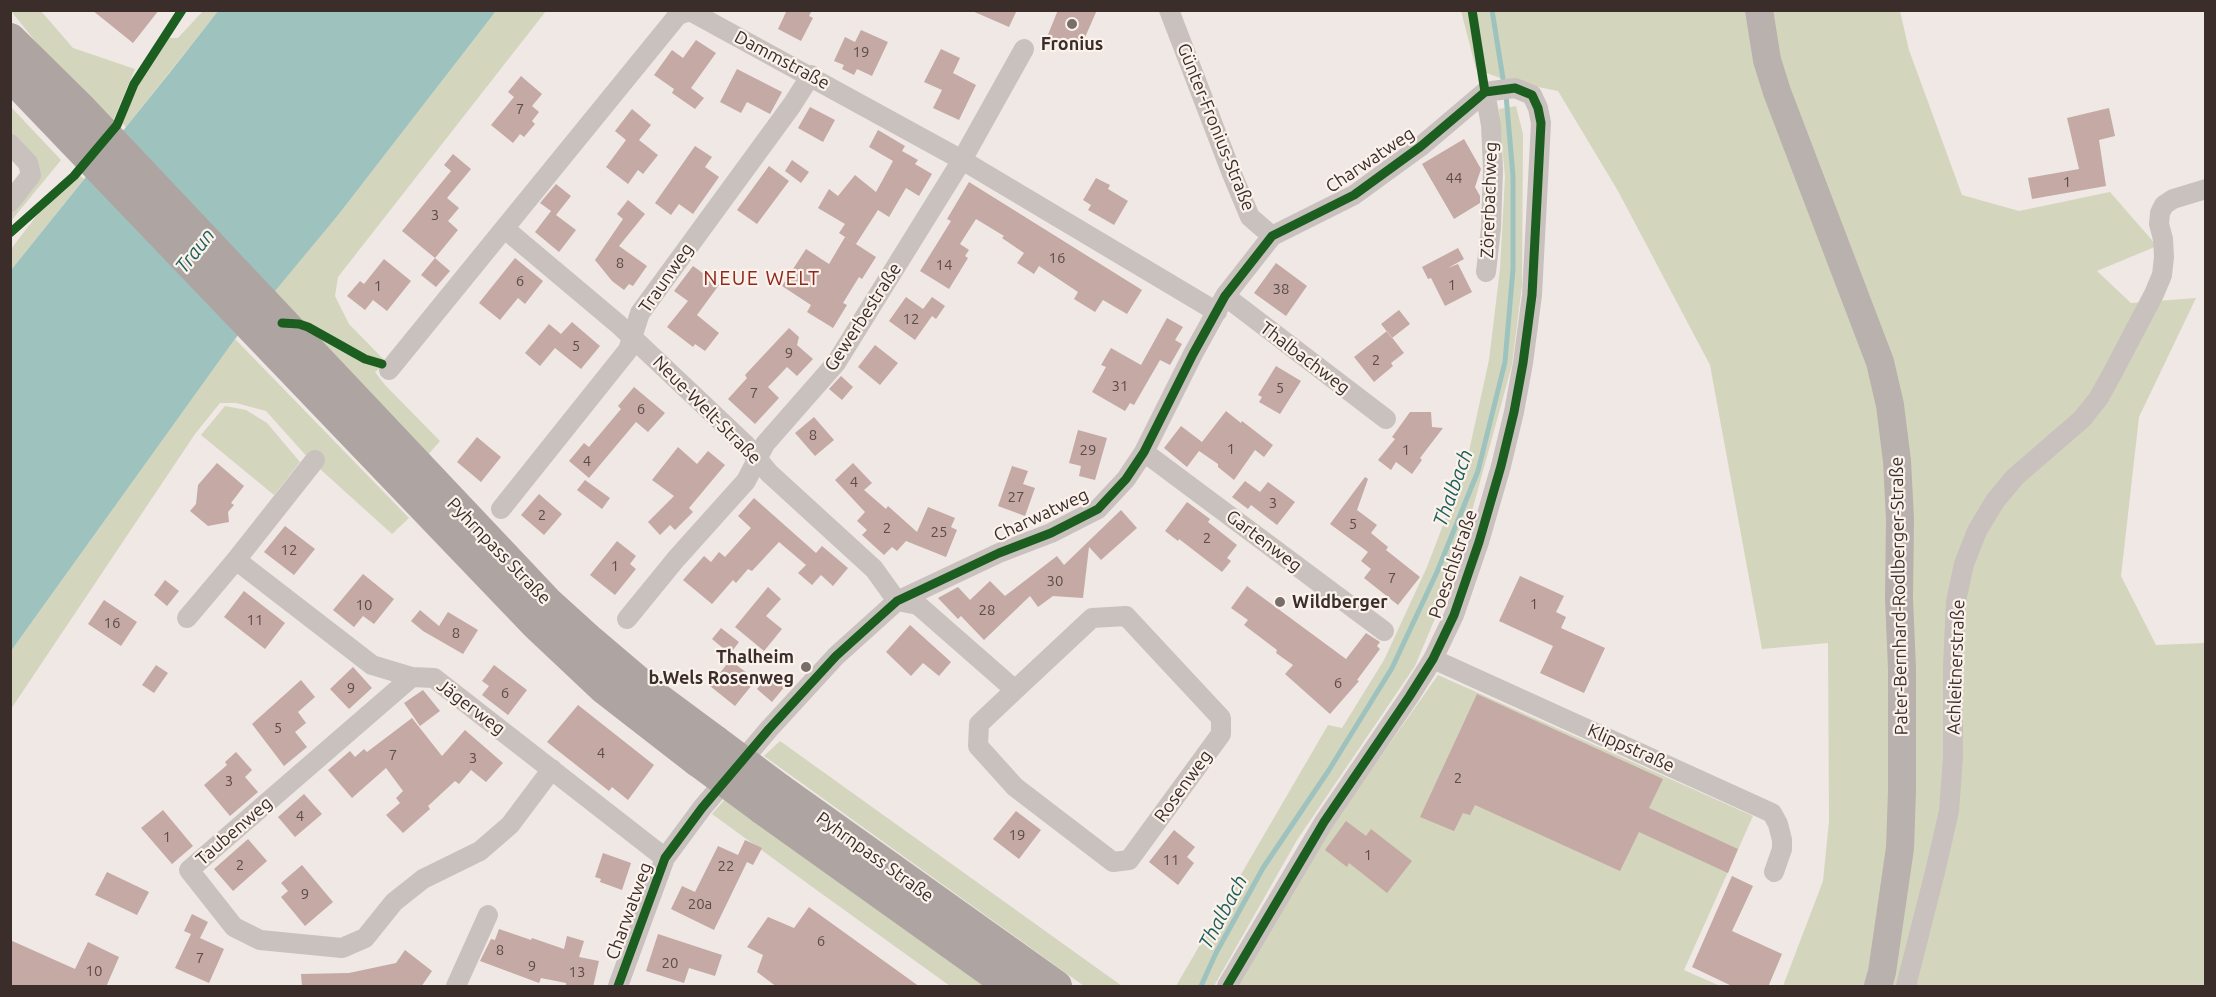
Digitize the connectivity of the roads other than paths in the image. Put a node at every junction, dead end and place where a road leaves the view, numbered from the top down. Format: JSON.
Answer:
{"nodes":[{"id":1,"x":1169,"y":10,"type":"edge"},
{"id":2,"x":1759,"y":10,"type":"edge"},
{"id":3,"x":10,"y":30,"type":"edge"},
{"id":4,"x":10,"y":39,"type":"edge"},
{"id":5,"x":1024,"y":49,"type":"dead end"},
{"id":6,"x":42,"y":72,"type":"junction"},
{"id":7,"x":10,"y":75,"type":"edge"},
{"id":8,"x":811,"y":75,"type":"junction"},
{"id":9,"x":1507,"y":91,"type":"junction"},
{"id":10,"x":71,"y":119,"type":"junction"},
{"id":11,"x":10,"y":144,"type":"edge"},
{"id":12,"x":962,"y":160,"type":"junction"},
{"id":13,"x":2205,"y":189,"type":"edge"},
{"id":14,"x":10,"y":202,"type":"edge"},
{"id":15,"x":505,"y":229,"type":"junction"},
{"id":16,"x":1272,"y":236,"type":"junction"},
{"id":17,"x":1486,"y":272,"type":"dead end"},
{"id":18,"x":1221,"y":304,"type":"junction"},
{"id":19,"x":631,"y":336,"type":"junction"},
{"id":20,"x":389,"y":370,"type":"dead end"},
{"id":21,"x":1386,"y":419,"type":"dead end"},
{"id":22,"x":1144,"y":452,"type":"junction"},
{"id":23,"x":759,"y":459,"type":"junction"},
{"id":24,"x":315,"y":460,"type":"dead end"},
{"id":25,"x":501,"y":509,"type":"dead end"},
{"id":26,"x":236,"y":560,"type":"junction"},
{"id":27,"x":897,"y":601,"type":"junction"},
{"id":28,"x":187,"y":618,"type":"dead end"},
{"id":29,"x":627,"y":619,"type":"dead end"},
{"id":30,"x":1384,"y":631,"type":"dead end"},
{"id":31,"x":1433,"y":659,"type":"junction"},
{"id":32,"x":412,"y":677,"type":"junction"},
{"id":33,"x":1015,"y":690,"type":"junction"},
{"id":34,"x":552,"y":769,"type":"junction"},
{"id":35,"x":771,"y":799,"type":"junction"},
{"id":36,"x":665,"y":858,"type":"junction"},
{"id":37,"x":1774,"y":872,"type":"dead end"},
{"id":38,"x":488,"y":915,"type":"dead end"},
{"id":39,"x":456,"y":987,"type":"edge"},
{"id":40,"x":618,"y":987,"type":"edge"},
{"id":41,"x":1011,"y":987,"type":"edge"},
{"id":42,"x":1056,"y":987,"type":"edge"},
{"id":43,"x":1227,"y":987,"type":"edge"},
{"id":44,"x":1878,"y":987,"type":"edge"},
{"id":45,"x":1906,"y":987,"type":"edge"}],
"edges":[{"from":1,"to":16,"type":"street","name":"Günter-Fronius-Straße"},
{"from":2,"to":44,"type":"main road","name":"Pater-Bernhard-Rodlberger-Straße"},
{"from":3,"to":6,"type":"main road"},
{"from":4,"to":6,"type":"main road","name":"Pyhrnpass Straße"},
{"from":5,"to":12,"type":"street","name":"Gewerbestraße"},
{"from":6,"to":10,"type":"main road","name":"Pyhrnpass Straße"},
{"from":7,"to":10,"type":"main road","name":"Pyhrnpass Straße"},
{"from":8,"to":12,"type":"street","name":"Dammstraße"},
{"from":8,"to":15,"type":"street","name":"Dammstraße"},
{"from":8,"to":19,"type":"street","name":"Traunweg"},
{"from":9,"to":16,"type":"street","name":"Charwatweg"},
{"from":9,"to":17,"type":"street","name":"Zörerbachweg"},
{"from":9,"to":31,"type":"street","name":"Poeschlstraße"},
{"from":10,"to":35,"type":"main road","name":"Pyhrnpass Straße","bridge":true},
{"from":11,"to":14,"type":"street"},
{"from":12,"to":18,"type":"street","name":"Dammstraße"},
{"from":12,"to":23,"type":"street","name":"Gewerbestraße"},
{"from":13,"to":45,"type":"street","name":"Achleitnerstraße"},
{"from":15,"to":19,"type":"street","name":"Neue-Welt-Straße"},
{"from":15,"to":20,"type":"street","name":"Dammstraße"},
{"from":16,"to":18,"type":"street","name":"Charwatweg"},
{"from":18,"to":21,"type":"street","name":"Thalbachweg"},
{"from":18,"to":22,"type":"street","name":"Charwatweg"},
{"from":19,"to":23,"type":"street","name":"Neue-Welt-Straße"},
{"from":19,"to":25,"type":"street","name":"Traunweg"},
{"from":22,"to":27,"type":"street","name":"Charwatweg"},
{"from":22,"to":30,"type":"street","name":"Gartenweg"},
{"from":23,"to":27,"type":"street","name":"Neue-Welt-Straße"},
{"from":23,"to":29,"type":"street","name":"Gewerbestraße"},
{"from":24,"to":26,"type":"street"},
{"from":26,"to":28,"type":"street"},
{"from":26,"to":32,"type":"street","name":"Jägerweg"},
{"from":27,"to":33,"type":"street"},
{"from":27,"to":36,"type":"street","name":"Charwatweg"},
{"from":31,"to":37,"type":"street","name":"Klippstraße"},
{"from":31,"to":43,"type":"street","name":"Poeschlstraße"},
{"from":32,"to":34,"type":"street","name":"Jägerweg"},
{"from":32,"to":34,"type":"street","name":"Taubenweg"},
{"from":33,"to":33,"type":"street","name":"Rosenweg"},
{"from":34,"to":36,"type":"street","name":"Jägerweg"},
{"from":35,"to":41,"type":"main road","name":"Pyhrnpass Straße"},
{"from":35,"to":42,"type":"main road","name":"Pyhrnpass Straße"},
{"from":36,"to":40,"type":"street","name":"Charwatweg"},
{"from":38,"to":39,"type":"street"}]}
